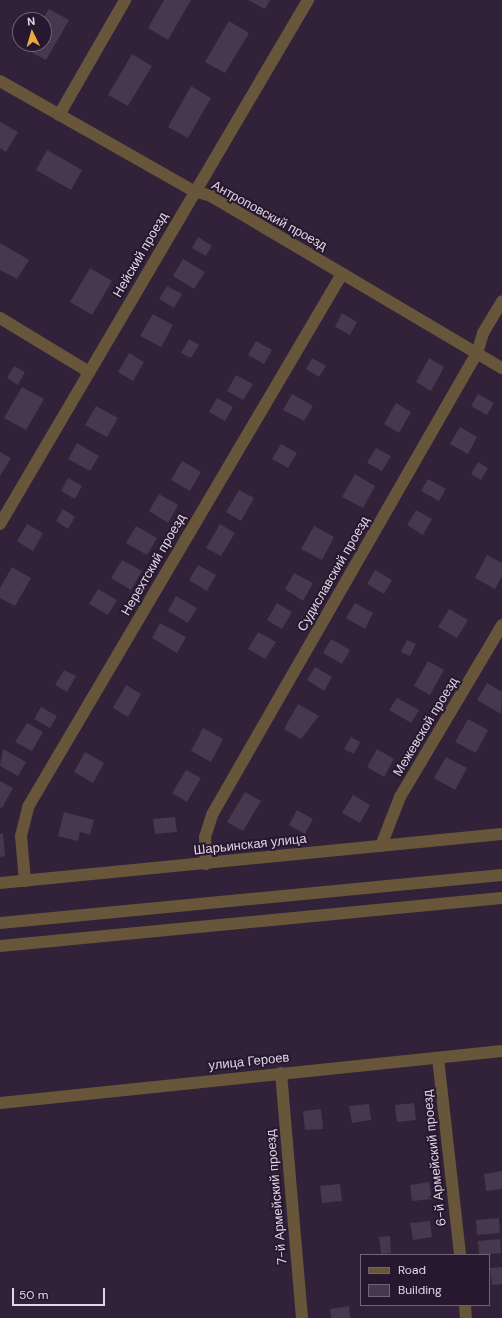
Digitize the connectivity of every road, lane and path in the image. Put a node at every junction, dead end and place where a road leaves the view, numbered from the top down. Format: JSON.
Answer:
{"nodes":[{"id":1,"x":126,"y":0,"type":"edge"},
{"id":2,"x":308,"y":0,"type":"edge"},
{"id":3,"x":0,"y":82,"type":"edge"},
{"id":4,"x":59,"y":115,"type":"junction"},
{"id":5,"x":194,"y":192,"type":"junction"},
{"id":6,"x":342,"y":274,"type":"junction"},
{"id":7,"x":502,"y":301,"type":"edge"},
{"id":8,"x":0,"y":318,"type":"edge"},
{"id":9,"x":477,"y":353,"type":"junction"},
{"id":10,"x":502,"y":368,"type":"edge"},
{"id":11,"x":89,"y":372,"type":"junction"},
{"id":12,"x":0,"y":524,"type":"edge"},
{"id":13,"x":502,"y":625,"type":"edge"},
{"id":14,"x":502,"y":834,"type":"edge"},
{"id":15,"x":381,"y":846,"type":"junction"},
{"id":16,"x":206,"y":864,"type":"junction"},
{"id":17,"x":502,"y":874,"type":"edge"},
{"id":18,"x":25,"y":881,"type":"junction"},
{"id":19,"x":0,"y":883,"type":"edge"},
{"id":20,"x":502,"y":898,"type":"edge"},
{"id":21,"x":0,"y":922,"type":"edge"},
{"id":22,"x":0,"y":946,"type":"edge"},
{"id":23,"x":502,"y":1051,"type":"edge"},
{"id":24,"x":438,"y":1058,"type":"junction"},
{"id":25,"x":281,"y":1073,"type":"junction"},
{"id":26,"x":0,"y":1103,"type":"edge"},
{"id":27,"x":460,"y":1254,"type":"edge"},
{"id":28,"x":465,"y":1306,"type":"edge"},
{"id":29,"x":302,"y":1318,"type":"edge"},
{"id":30,"x":466,"y":1318,"type":"edge"}],
"edges":[{"from":1,"to":4,"type":"street"},
{"from":2,"to":5,"type":"street","name":"Нейский проезд"},
{"from":3,"to":4,"type":"street","name":"Антроповский проезд"},
{"from":4,"to":5,"type":"street","name":"Антроповский проезд"},
{"from":5,"to":6,"type":"street","name":"Антроповский проезд"},
{"from":5,"to":11,"type":"street","name":"Нейский проезд"},
{"from":6,"to":9,"type":"street","name":"Антроповский проезд"},
{"from":6,"to":18,"type":"street","name":"Нерехтский проезд"},
{"from":7,"to":9,"type":"street","name":"Судиславский проезд"},
{"from":8,"to":11,"type":"street"},
{"from":9,"to":10,"type":"street","name":"Антроповский проезд"},
{"from":9,"to":16,"type":"street","name":"Судиславский проезд"},
{"from":11,"to":12,"type":"street","name":"Нейский проезд"},
{"from":13,"to":15,"type":"street","name":"Межевской проезд"},
{"from":14,"to":15,"type":"street","name":"Шарьинская улица"},
{"from":15,"to":16,"type":"street","name":"Шарьинская улица"},
{"from":16,"to":18,"type":"street","name":"Шарьинская улица"},
{"from":17,"to":21,"type":"street"},
{"from":18,"to":19,"type":"street","name":"Шарьинская улица"},
{"from":20,"to":22,"type":"street"},
{"from":23,"to":24,"type":"street","name":"улица Героев"},
{"from":24,"to":25,"type":"street","name":"улица Героев"},
{"from":24,"to":27,"type":"street","name":"6-й Армейский проезд"},
{"from":25,"to":26,"type":"street","name":"улица Героев"},
{"from":25,"to":29,"type":"street","name":"7-й Армейский проезд"},
{"from":28,"to":30,"type":"street"}]}
